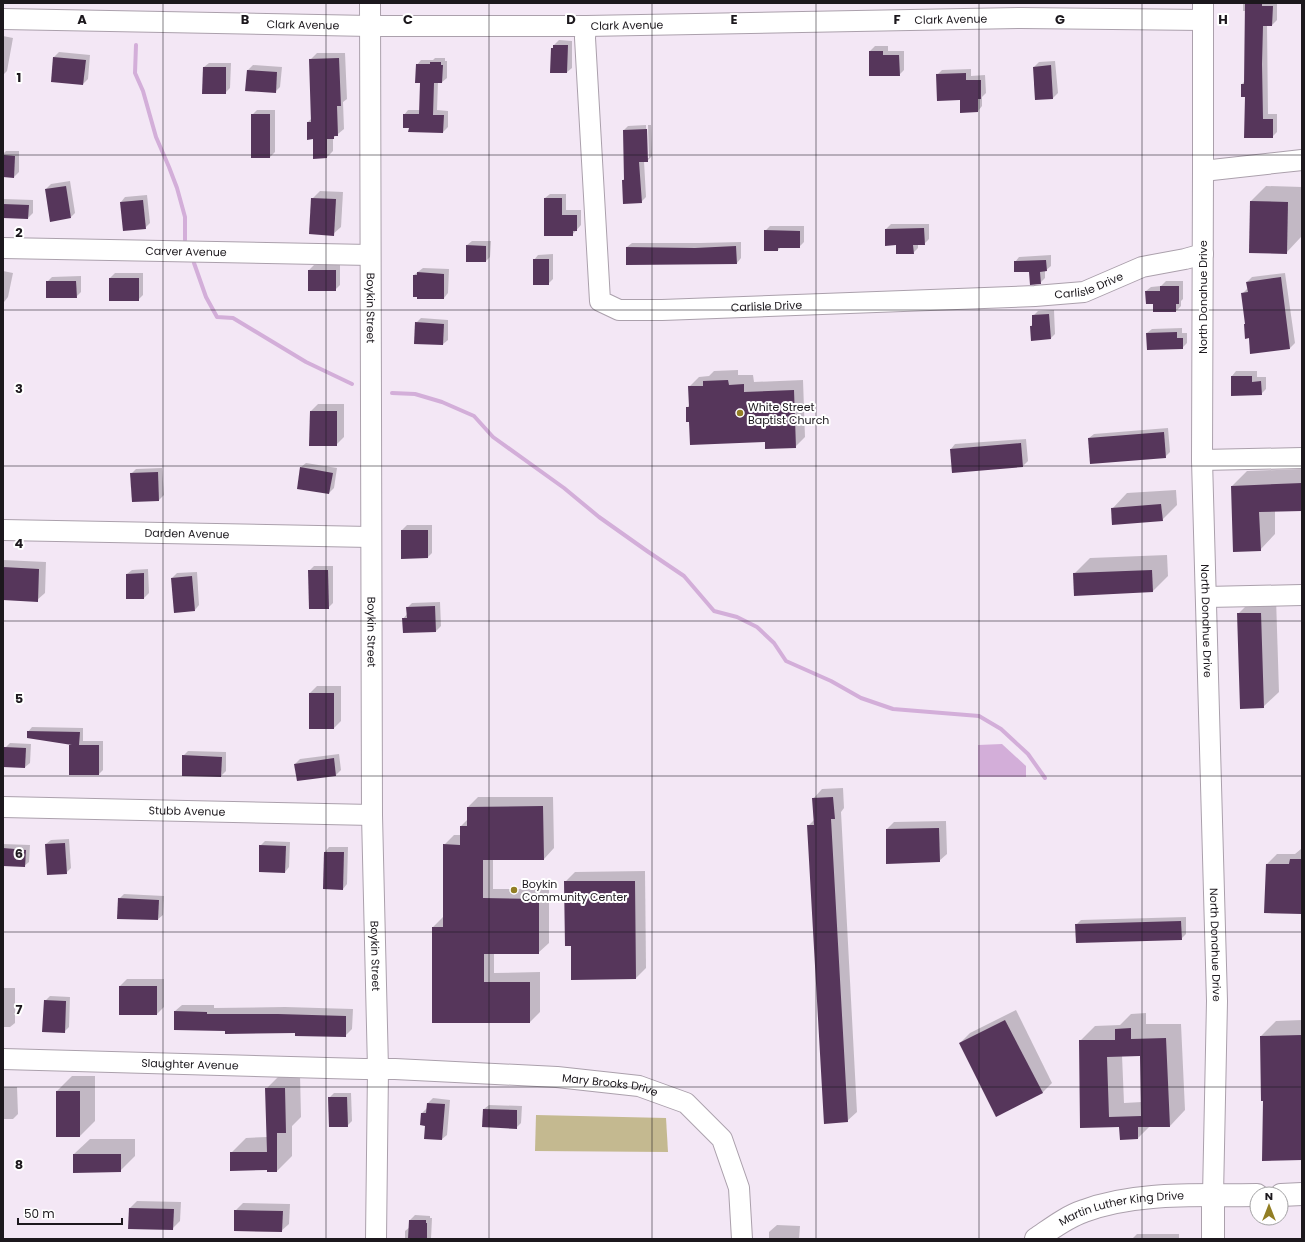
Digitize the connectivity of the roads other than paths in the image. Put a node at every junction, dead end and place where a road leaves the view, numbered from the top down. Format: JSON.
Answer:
{"nodes":[{"id":1,"x":370,"y":3,"type":"edge"},
{"id":2,"x":1021,"y":10,"type":"edge"},
{"id":3,"x":1203,"y":12,"type":"edge"},
{"id":4,"x":3,"y":19,"type":"edge"},
{"id":5,"x":370,"y":26,"type":"junction"},
{"id":6,"x":586,"y":26,"type":"junction"},
{"id":7,"x":1302,"y":160,"type":"edge"},
{"id":8,"x":1204,"y":171,"type":"junction"},
{"id":9,"x":3,"y":248,"type":"edge"},
{"id":10,"x":1203,"y":254,"type":"junction"},
{"id":11,"x":370,"y":255,"type":"junction"},
{"id":12,"x":1302,"y":458,"type":"edge"},
{"id":13,"x":1202,"y":460,"type":"junction"},
{"id":14,"x":3,"y":530,"type":"edge"},
{"id":15,"x":370,"y":537,"type":"junction"},
{"id":16,"x":1302,"y":595,"type":"edge"},
{"id":17,"x":1206,"y":597,"type":"junction"},
{"id":18,"x":3,"y":807,"type":"edge"},
{"id":19,"x":372,"y":815,"type":"junction"},
{"id":20,"x":3,"y":1059,"type":"edge"},
{"id":21,"x":378,"y":1069,"type":"junction"},
{"id":22,"x":1302,"y":1194,"type":"edge"},
{"id":23,"x":1249,"y":1195,"type":"edge"},
{"id":24,"x":1289,"y":1195,"type":"edge"},
{"id":25,"x":1213,"y":1196,"type":"junction"},
{"id":26,"x":376,"y":1239,"type":"edge"},
{"id":27,"x":742,"y":1239,"type":"edge"},
{"id":28,"x":1036,"y":1239,"type":"edge"},
{"id":29,"x":1213,"y":1239,"type":"edge"}],
"edges":[{"from":1,"to":5,"type":"street","name":"Boykin Street"},
{"from":2,"to":3,"type":"street","name":"Clark Avenue"},
{"from":2,"to":6,"type":"street","name":"Clark Avenue"},
{"from":3,"to":8,"type":"street","name":"North Donahue Drive"},
{"from":4,"to":5,"type":"street","name":"Clark Avenue"},
{"from":5,"to":6,"type":"street","name":"Clark Avenue"},
{"from":5,"to":11,"type":"street","name":"Boykin Street"},
{"from":6,"to":10,"type":"street","name":"Carlisle Drive"},
{"from":7,"to":8,"type":"street"},
{"from":8,"to":10,"type":"street","name":"North Donahue Drive"},
{"from":9,"to":11,"type":"street","name":"Carver Avenue"},
{"from":10,"to":13,"type":"street","name":"North Donahue Drive"},
{"from":11,"to":15,"type":"street","name":"Boykin Street"},
{"from":12,"to":13,"type":"street"},
{"from":13,"to":17,"type":"street","name":"North Donahue Drive"},
{"from":14,"to":15,"type":"street","name":"Darden Avenue"},
{"from":15,"to":19,"type":"street","name":"Boykin Street"},
{"from":16,"to":17,"type":"street"},
{"from":17,"to":25,"type":"street","name":"North Donahue Drive"},
{"from":18,"to":19,"type":"street","name":"Stubb Avenue"},
{"from":19,"to":21,"type":"street","name":"Boykin Street"},
{"from":20,"to":21,"type":"street","name":"Slaughter Avenue"},
{"from":21,"to":26,"type":"street","name":"Boykin Street"},
{"from":21,"to":27,"type":"street","name":"Mary Brooks Drive"},
{"from":22,"to":24,"type":"main road"},
{"from":23,"to":25,"type":"main road","name":"Martin Luther King Drive"},
{"from":25,"to":28,"type":"main road","name":"Martin Luther King Drive"},
{"from":25,"to":29,"type":"main road","name":"North Donahue Drive"}]}
